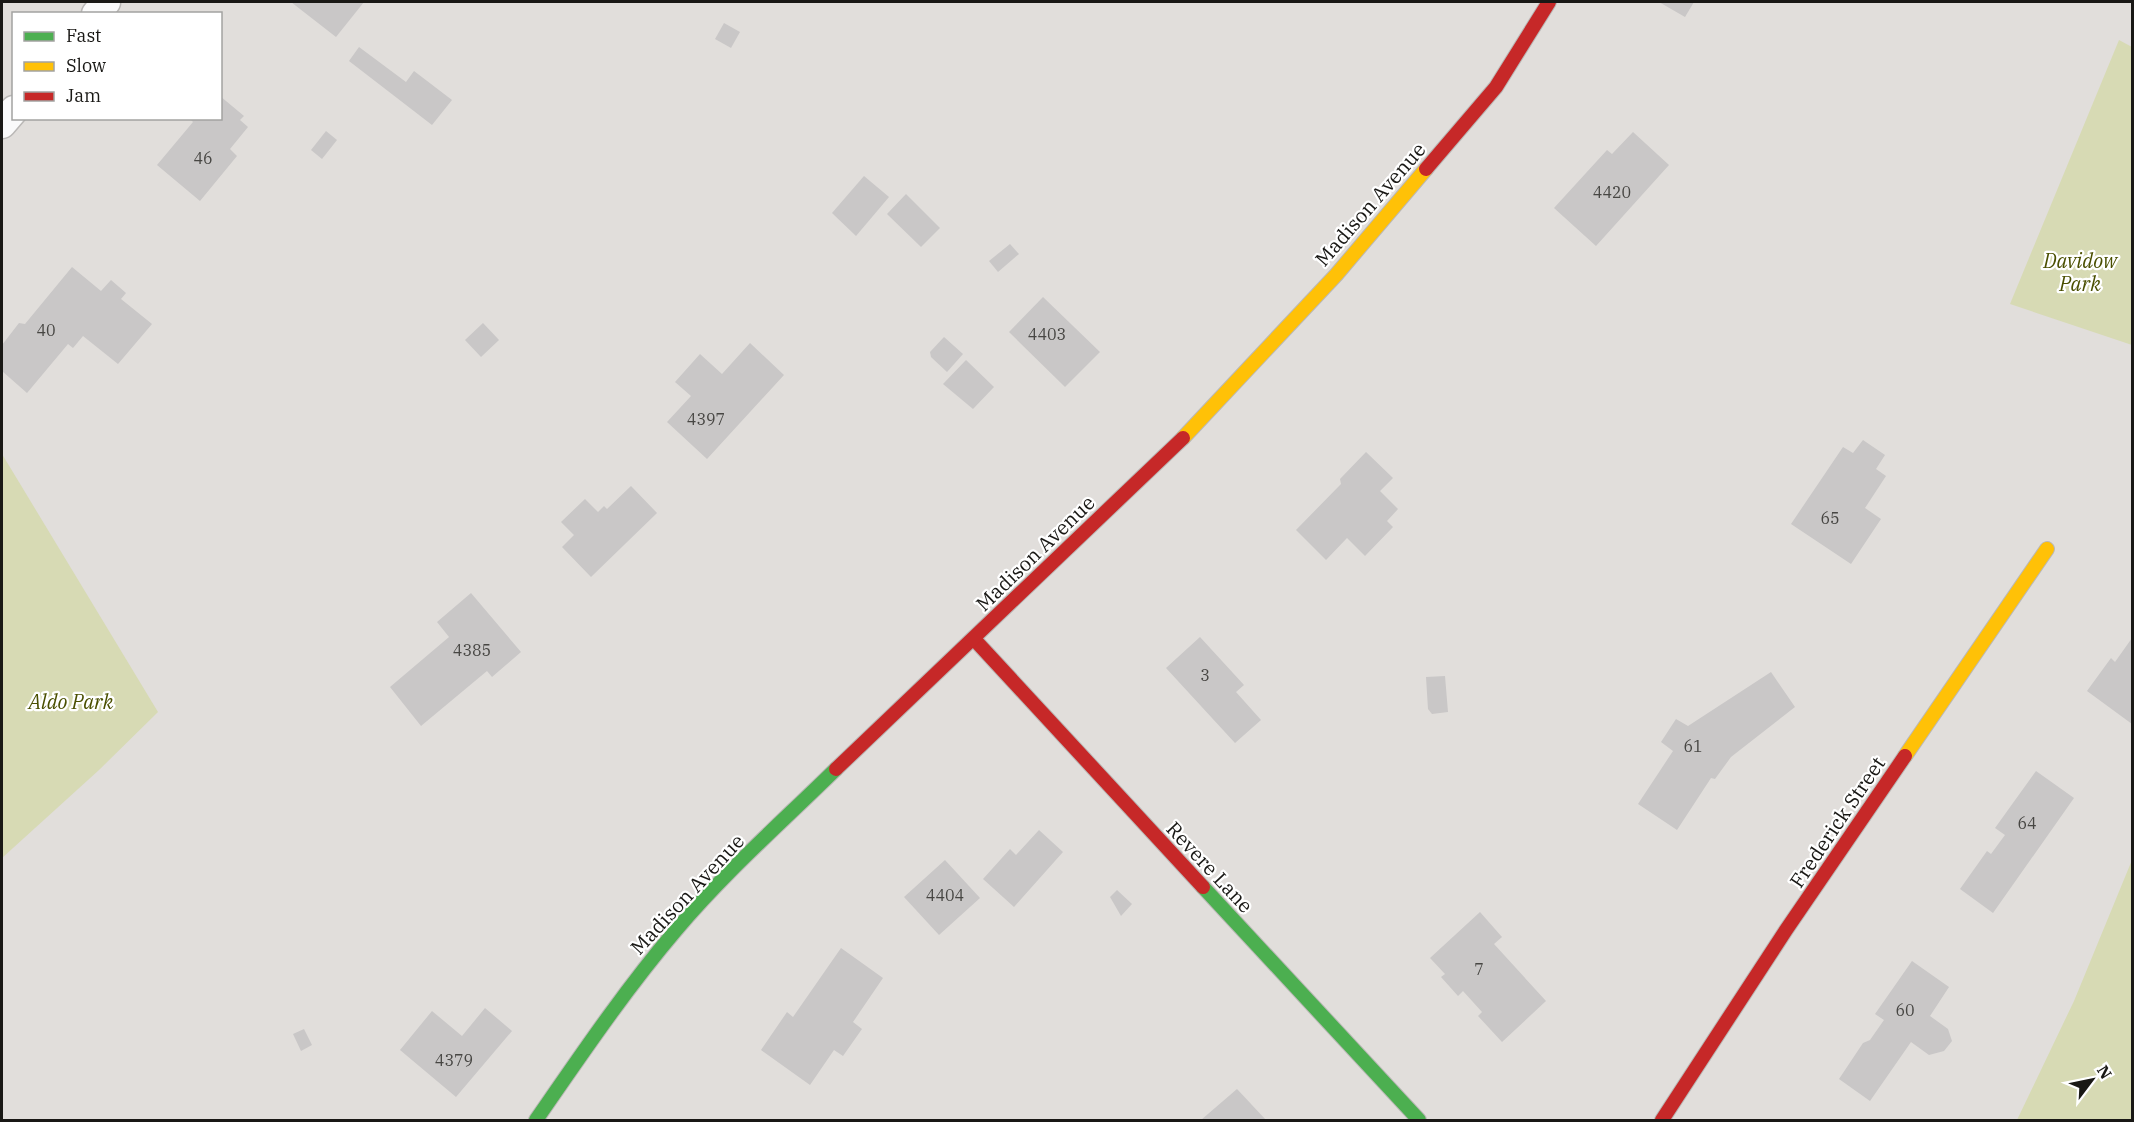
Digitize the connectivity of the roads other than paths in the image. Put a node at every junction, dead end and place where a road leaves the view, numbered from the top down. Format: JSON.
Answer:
{"nodes":[{"id":1,"x":1549,"y":2,"type":"edge"},
{"id":2,"x":12,"y":112,"type":"edge"},
{"id":3,"x":2,"y":124,"type":"edge"},
{"id":4,"x":2047,"y":549,"type":"dead end"},
{"id":5,"x":974,"y":639,"type":"junction"},
{"id":6,"x":536,"y":1120,"type":"edge"},
{"id":7,"x":1419,"y":1120,"type":"edge"},
{"id":8,"x":1662,"y":1120,"type":"edge"}],
"edges":[{"from":1,"to":5,"type":"street","name":"Madison Avenue"},
{"from":2,"to":3,"type":"street"},
{"from":4,"to":8,"type":"street","name":"Frederick Street"},
{"from":5,"to":6,"type":"street","name":"Madison Avenue"},
{"from":5,"to":7,"type":"street","name":"Revere Lane"}]}
